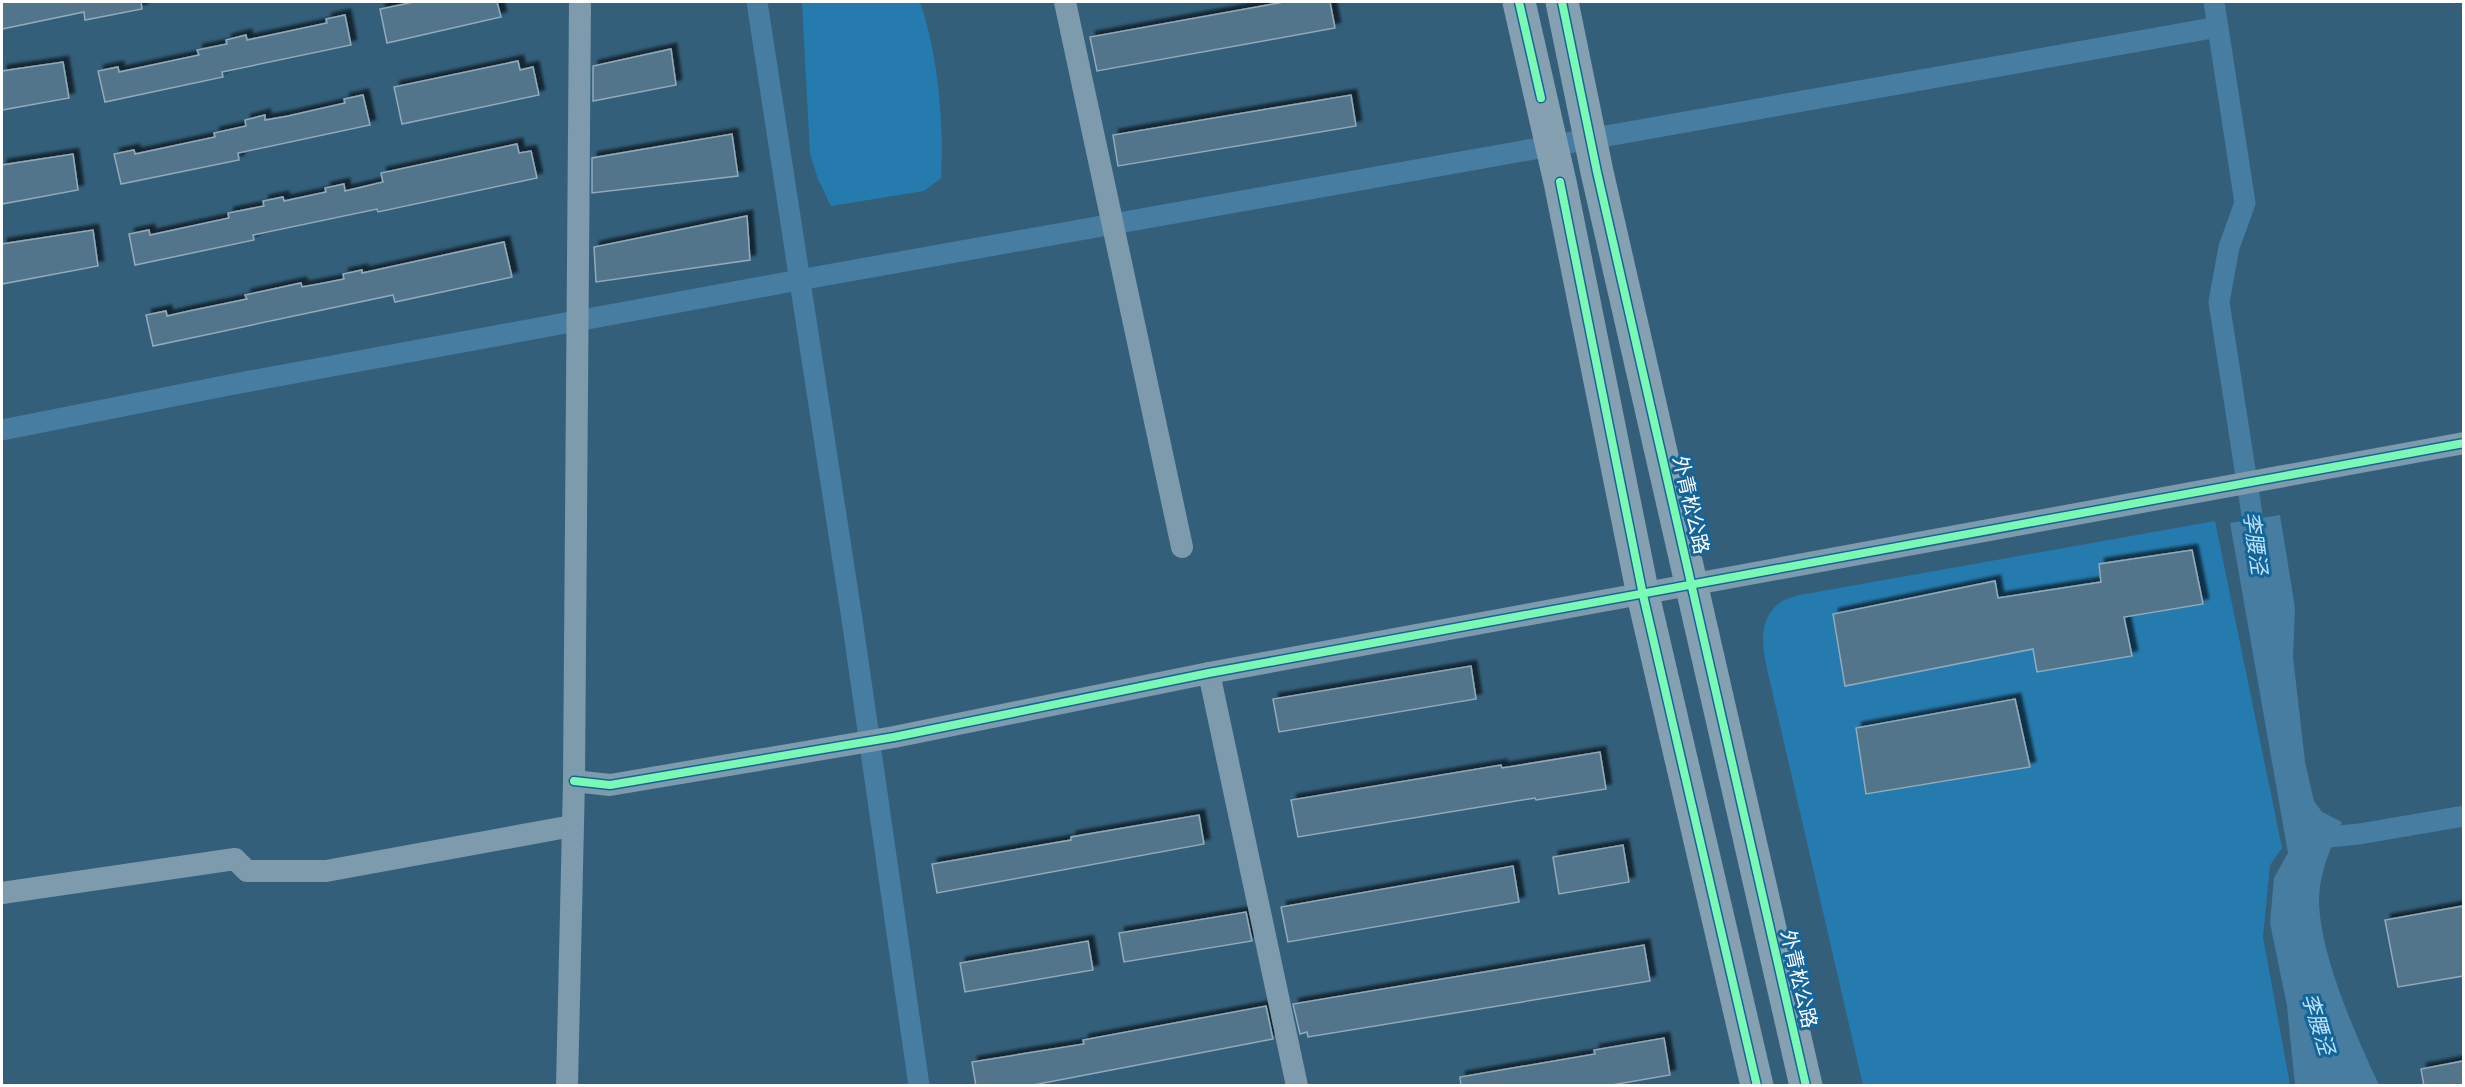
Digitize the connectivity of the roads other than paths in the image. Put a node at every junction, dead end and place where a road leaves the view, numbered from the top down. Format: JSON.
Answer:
{"nodes":[{"id":1,"x":580,"y":2,"type":"edge"},
{"id":2,"x":1065,"y":2,"type":"edge"},
{"id":3,"x":1519,"y":2,"type":"edge"},
{"id":4,"x":1562,"y":2,"type":"edge"},
{"id":5,"x":2463,"y":443,"type":"edge"},
{"id":6,"x":1182,"y":547,"type":"dead end"},
{"id":7,"x":1692,"y":584,"type":"junction"},
{"id":8,"x":1643,"y":595,"type":"junction"},
{"id":9,"x":1209,"y":673,"type":"junction"},
{"id":10,"x":574,"y":781,"type":"junction"},
{"id":11,"x":572,"y":826,"type":"junction"},
{"id":12,"x":2,"y":894,"type":"edge"},
{"id":13,"x":567,"y":1086,"type":"edge"},
{"id":14,"x":1297,"y":1086,"type":"edge"},
{"id":15,"x":1757,"y":1086,"type":"edge"},
{"id":16,"x":1806,"y":1086,"type":"edge"}],
"edges":[{"from":1,"to":10,"type":"street"},
{"from":2,"to":6,"type":"street"},
{"from":3,"to":8,"type":"main road"},
{"from":4,"to":7,"type":"main road","name":"外青松公路"},
{"from":5,"to":7,"type":"street"},
{"from":7,"to":8,"type":"street"},
{"from":7,"to":16,"type":"main road","name":"外青松公路"},
{"from":8,"to":9,"type":"street"},
{"from":8,"to":15,"type":"main road"},
{"from":9,"to":10,"type":"street"},
{"from":9,"to":14,"type":"street"},
{"from":10,"to":11,"type":"street"},
{"from":11,"to":12,"type":"street"},
{"from":11,"to":13,"type":"street"}]}
